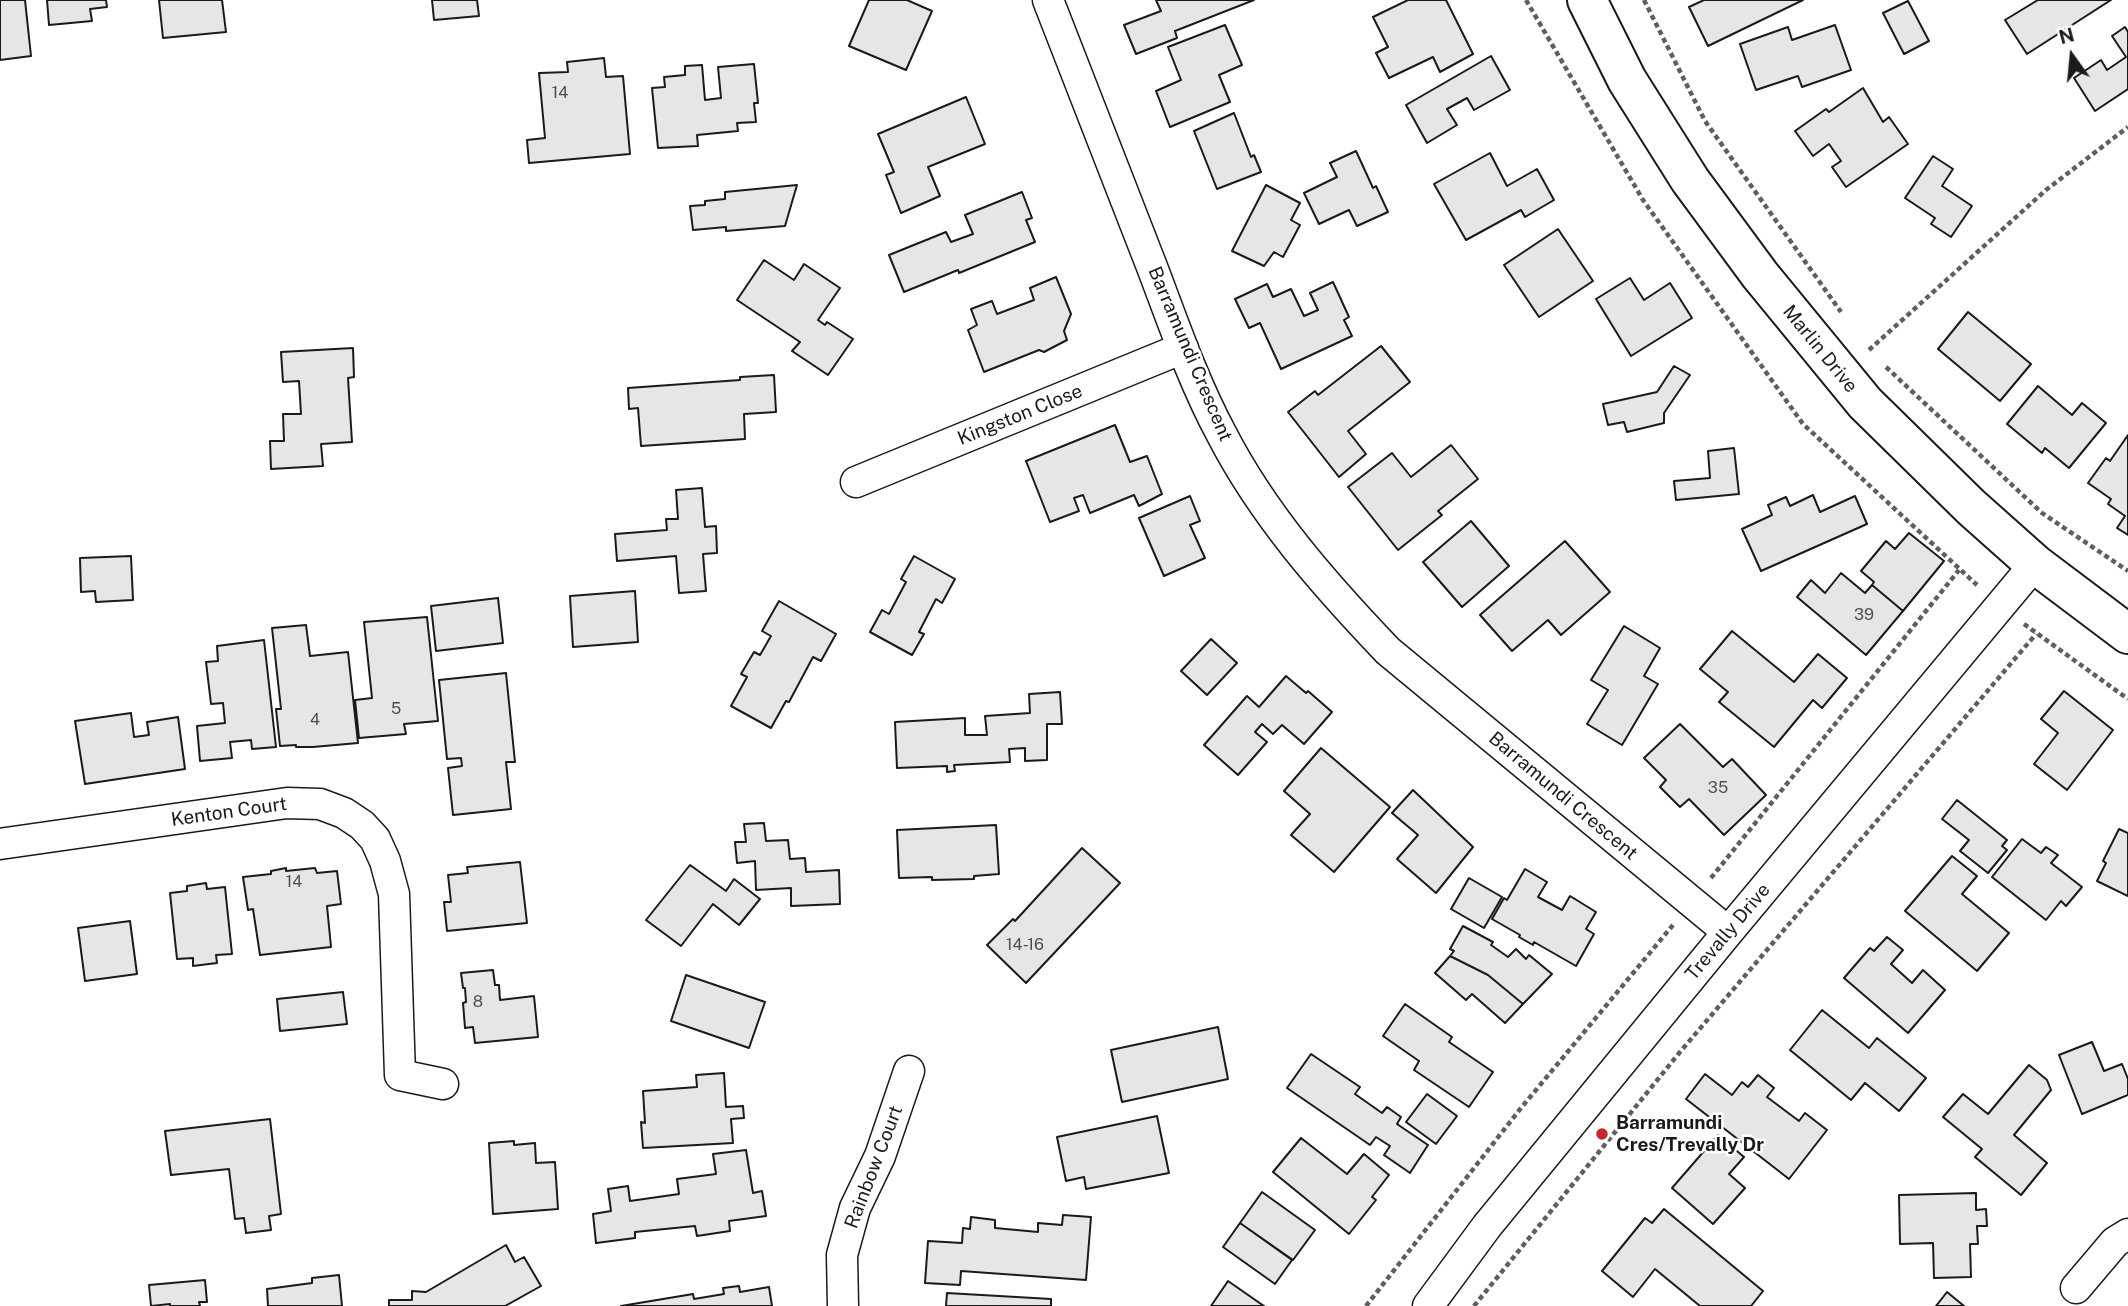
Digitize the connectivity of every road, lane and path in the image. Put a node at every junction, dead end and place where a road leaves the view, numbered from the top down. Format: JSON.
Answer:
{"nodes":[{"id":1,"x":1048,"y":0,"type":"edge"},
{"id":2,"x":1587,"y":0,"type":"edge"},
{"id":3,"x":1644,"y":0,"type":"edge"},
{"id":4,"x":2128,"y":127,"type":"edge"},
{"id":5,"x":1845,"y":318,"type":"dead end"},
{"id":6,"x":1861,"y":340,"type":"dead end"},
{"id":7,"x":1184,"y":348,"type":"junction"},
{"id":8,"x":1879,"y":360,"type":"dead end"},
{"id":9,"x":1855,"y":363,"type":"junction"},
{"id":10,"x":856,"y":482,"type":"dead end"},
{"id":11,"x":2035,"y":564,"type":"junction"},
{"id":12,"x":1959,"y":570,"type":"dead end"},
{"id":13,"x":2128,"y":571,"type":"edge"},
{"id":14,"x":2036,"y":634,"type":"dead end"},
{"id":15,"x":2128,"y":634,"type":"edge"},
{"id":16,"x":0,"y":844,"type":"edge"},
{"id":17,"x":1692,"y":902,"type":"junction"},
{"id":18,"x":1728,"y":932,"type":"junction"},
{"id":19,"x":909,"y":1071,"type":"dead end"},
{"id":20,"x":443,"y":1084,"type":"dead end"},
{"id":21,"x":2128,"y":1234,"type":"edge"},
{"id":22,"x":2076,"y":1289,"type":"dead end"},
{"id":23,"x":843,"y":1306,"type":"edge"},
{"id":24,"x":1366,"y":1306,"type":"edge"},
{"id":25,"x":1428,"y":1306,"type":"edge"},
{"id":26,"x":1474,"y":1306,"type":"edge"}],
"edges":[{"from":1,"to":7,"type":"street","name":"Barramundi Crescent"},
{"from":2,"to":9,"type":"street","name":"Marlin Drive"},
{"from":3,"to":5,"type":"path"},
{"from":4,"to":9,"type":"path"},
{"from":6,"to":9,"type":"path"},
{"from":7,"to":10,"type":"street","name":"Kingston Close"},
{"from":7,"to":17,"type":"street","name":"Barramundi Crescent"},
{"from":8,"to":13,"type":"path"},
{"from":9,"to":11,"type":"street","name":"Marlin Drive"},
{"from":11,"to":15,"type":"street","name":"Marlin Drive"},
{"from":11,"to":18,"type":"street","name":"Trevally Drive"},
{"from":12,"to":17,"type":"path"},
{"from":14,"to":26,"type":"path"},
{"from":16,"to":20,"type":"street","name":"Kenton Court"},
{"from":17,"to":18,"type":"street","name":"Barramundi Crescent"},
{"from":17,"to":24,"type":"path"},
{"from":18,"to":25,"type":"street","name":"Trevally Drive"},
{"from":19,"to":23,"type":"street","name":"Rainbow Court"},
{"from":21,"to":22,"type":"street"}]}
